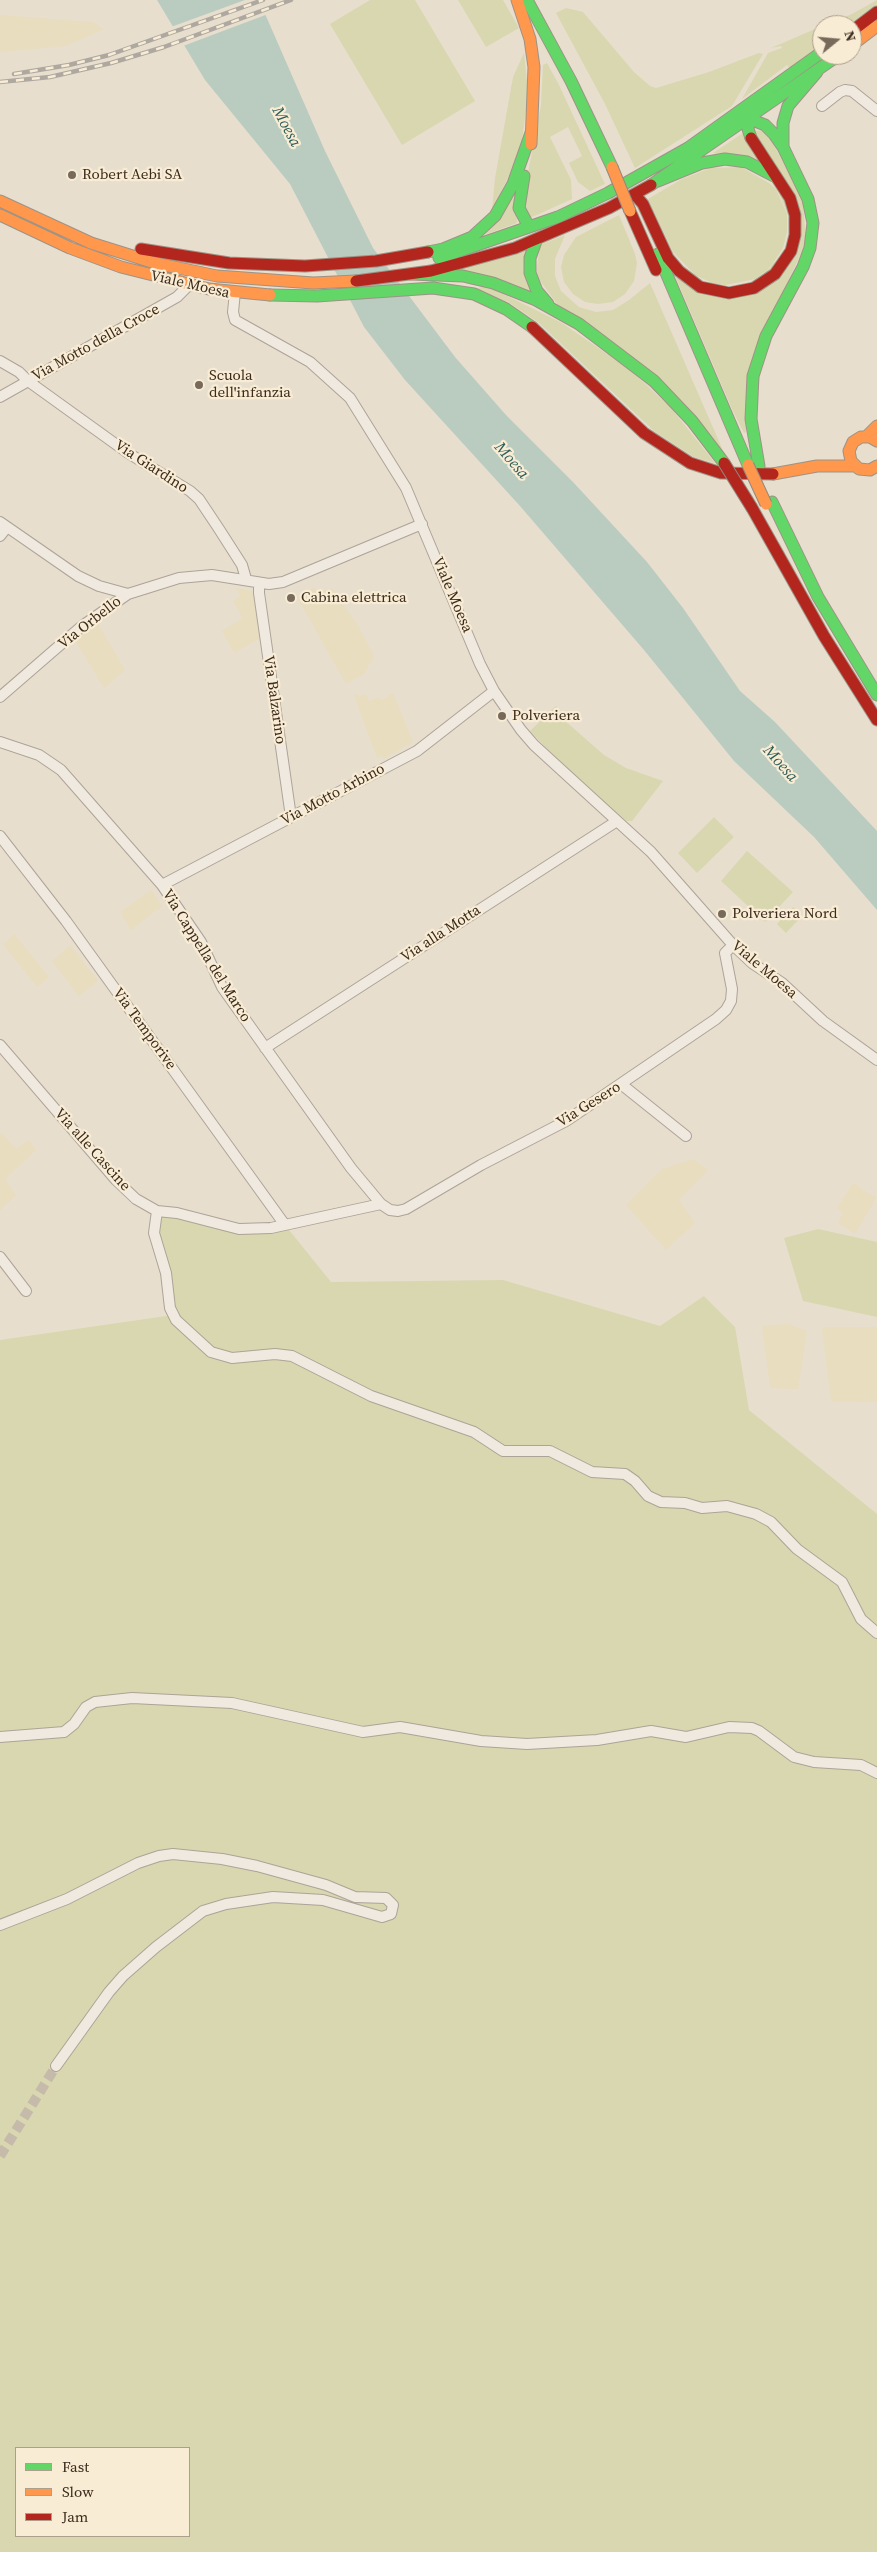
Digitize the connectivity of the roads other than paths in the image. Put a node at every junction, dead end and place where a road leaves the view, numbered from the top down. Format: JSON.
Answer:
{"nodes":[{"id":1,"x":517,"y":0,"type":"edge"},
{"id":2,"x":527,"y":0,"type":"edge"},
{"id":3,"x":540,"y":0,"type":"edge"},
{"id":4,"x":877,"y":12,"type":"edge"},
{"id":5,"x":862,"y":23,"type":"edge"},
{"id":6,"x":877,"y":26,"type":"edge"},
{"id":7,"x":554,"y":36,"type":"junction"},
{"id":8,"x":862,"y":37,"type":"edge"},
{"id":9,"x":812,"y":59,"type":"edge"},
{"id":10,"x":825,"y":65,"type":"edge"},
{"id":11,"x":816,"y":72,"type":"junction"},
{"id":12,"x":753,"y":102,"type":"junction"},
{"id":13,"x":822,"y":106,"type":"dead end"},
{"id":14,"x":877,"y":111,"type":"edge"},
{"id":15,"x":750,"y":119,"type":"junction"},
{"id":16,"x":726,"y":122,"type":"junction"},
{"id":17,"x":531,"y":133,"type":"junction"},
{"id":18,"x":783,"y":147,"type":"junction"},
{"id":19,"x":658,"y":181,"type":"junction"},
{"id":20,"x":780,"y":181,"type":"junction"},
{"id":21,"x":0,"y":193,"type":"edge"},
{"id":22,"x":0,"y":201,"type":"edge"},
{"id":23,"x":637,"y":204,"type":"junction"},
{"id":24,"x":0,"y":215,"type":"edge"},
{"id":25,"x":558,"y":217,"type":"junction"},
{"id":26,"x":529,"y":227,"type":"junction"},
{"id":27,"x":543,"y":236,"type":"junction"},
{"id":28,"x":279,"y":273,"type":"junction"},
{"id":29,"x":411,"y":274,"type":"junction"},
{"id":30,"x":189,"y":285,"type":"junction"},
{"id":31,"x":235,"y":292,"type":"junction"},
{"id":32,"x":556,"y":311,"type":"junction"},
{"id":33,"x":0,"y":361,"type":"edge"},
{"id":34,"x":28,"y":381,"type":"junction"},
{"id":35,"x":0,"y":397,"type":"edge"},
{"id":36,"x":877,"y":426,"type":"edge"},
{"id":37,"x":872,"y":439,"type":"edge"},
{"id":38,"x":849,"y":451,"type":"junction"},
{"id":39,"x":748,"y":465,"type":"junction"},
{"id":40,"x":817,"y":466,"type":"junction"},
{"id":41,"x":854,"y":466,"type":"junction"},
{"id":42,"x":875,"y":469,"type":"edge"},
{"id":43,"x":762,"y":505,"type":"junction"},
{"id":44,"x":4,"y":524,"type":"edge"},
{"id":45,"x":422,"y":524,"type":"junction"},
{"id":46,"x":0,"y":536,"type":"edge"},
{"id":47,"x":246,"y":579,"type":"junction"},
{"id":48,"x":259,"y":583,"type":"junction"},
{"id":49,"x":128,"y":594,"type":"junction"},
{"id":50,"x":494,"y":691,"type":"junction"},
{"id":51,"x":877,"y":695,"type":"edge"},
{"id":52,"x":0,"y":698,"type":"edge"},
{"id":53,"x":877,"y":720,"type":"edge"},
{"id":54,"x":0,"y":742,"type":"edge"},
{"id":55,"x":291,"y":817,"type":"junction"},
{"id":56,"x":616,"y":821,"type":"junction"},
{"id":57,"x":0,"y":836,"type":"edge"},
{"id":58,"x":162,"y":885,"type":"junction"},
{"id":59,"x":733,"y":945,"type":"junction"},
{"id":60,"x":0,"y":1045,"type":"edge"},
{"id":61,"x":265,"y":1048,"type":"junction"},
{"id":62,"x":877,"y":1060,"type":"edge"},
{"id":63,"x":621,"y":1084,"type":"junction"},
{"id":64,"x":686,"y":1136,"type":"dead end"},
{"id":65,"x":381,"y":1204,"type":"junction"},
{"id":66,"x":157,"y":1211,"type":"junction"},
{"id":67,"x":285,"y":1225,"type":"junction"},
{"id":68,"x":0,"y":1257,"type":"edge"},
{"id":69,"x":26,"y":1291,"type":"dead end"},
{"id":70,"x":877,"y":1634,"type":"edge"},
{"id":71,"x":0,"y":1737,"type":"edge"},
{"id":72,"x":877,"y":1773,"type":"edge"},
{"id":73,"x":0,"y":1925,"type":"edge"},
{"id":74,"x":56,"y":2066,"type":"tunnel mouth"}],
"edges":[{"from":1,"to":17,"type":"main road"},
{"from":2,"to":7,"type":"main road"},
{"from":3,"to":7,"type":"main road"},
{"from":4,"to":5,"type":"main road"},
{"from":6,"to":8,"type":"main road"},
{"from":7,"to":23,"type":"main road","bridge":true},
{"from":9,"to":12,"type":"main road"},
{"from":10,"to":11,"type":"main road"},
{"from":11,"to":15,"type":"main road"},
{"from":11,"to":18,"type":"main road"},
{"from":12,"to":15,"type":"main road"},
{"from":12,"to":16,"type":"main road"},
{"from":13,"to":14,"type":"street"},
{"from":15,"to":16,"type":"main road"},
{"from":15,"to":18,"type":"main road"},
{"from":15,"to":19,"type":"main road"},
{"from":15,"to":20,"type":"main road"},
{"from":16,"to":25,"type":"main road"},
{"from":17,"to":26,"type":"main road"},
{"from":17,"to":28,"type":"main road"},
{"from":18,"to":39,"type":"main road"},
{"from":19,"to":20,"type":"main road"},
{"from":19,"to":27,"type":"main road"},
{"from":20,"to":23,"type":"main road"},
{"from":21,"to":28,"type":"main road"},
{"from":22,"to":28,"type":"main road"},
{"from":23,"to":39,"type":"main road"},
{"from":24,"to":30,"type":"main road","name":"Viale Moesa"},
{"from":25,"to":26,"type":"main road"},
{"from":25,"to":27,"type":"main road"},
{"from":26,"to":27,"type":"main road"},
{"from":26,"to":28,"type":"main road"},
{"from":27,"to":29,"type":"main road"},
{"from":27,"to":32,"type":"main road"},
{"from":28,"to":29,"type":"main road"},
{"from":29,"to":32,"type":"main road"},
{"from":30,"to":31,"type":"main road","name":"Viale Moesa"},
{"from":30,"to":34,"type":"street","name":"Via Motto della Croce"},
{"from":31,"to":40,"type":"main road"},
{"from":31,"to":45,"type":"street","name":"Viale Moesa"},
{"from":32,"to":43,"type":"main road","bridge":true},
{"from":33,"to":34,"type":"street","name":"Via Giardino"},
{"from":34,"to":35,"type":"street","name":"Via Motto della Croce"},
{"from":34,"to":47,"type":"street","name":"Via Giardino"},
{"from":36,"to":37,"type":"main road"},
{"from":37,"to":38,"type":"main road"},
{"from":38,"to":40,"type":"main road"},
{"from":38,"to":41,"type":"main road"},
{"from":39,"to":43,"type":"main road"},
{"from":39,"to":43,"type":"main road"},
{"from":40,"to":41,"type":"main road"},
{"from":41,"to":42,"type":"main road"},
{"from":43,"to":51,"type":"main road"},
{"from":43,"to":53,"type":"main road"},
{"from":44,"to":46,"type":"street"},
{"from":44,"to":49,"type":"street"},
{"from":45,"to":48,"type":"street","name":"Via Orbello"},
{"from":45,"to":50,"type":"street","name":"Viale Moesa"},
{"from":47,"to":48,"type":"street","name":"Via Orbello"},
{"from":47,"to":49,"type":"street","name":"Via Orbello"},
{"from":48,"to":55,"type":"street","name":"Via Balzarino"},
{"from":49,"to":52,"type":"street","name":"Via Orbello"},
{"from":50,"to":55,"type":"street","name":"Via Motto Arbino"},
{"from":50,"to":56,"type":"street","name":"Viale Moesa"},
{"from":54,"to":58,"type":"street","name":"Via Cappella del Marco"},
{"from":55,"to":58,"type":"street","name":"Via Motto Arbino"},
{"from":56,"to":59,"type":"street","name":"Viale Moesa"},
{"from":56,"to":61,"type":"street","name":"Via alla Motta"},
{"from":57,"to":67,"type":"street","name":"Via Temporive"},
{"from":58,"to":61,"type":"street","name":"Via Cappella del Marco"},
{"from":59,"to":62,"type":"street","name":"Viale Moesa"},
{"from":59,"to":63,"type":"street","name":"Via Gesero"},
{"from":60,"to":66,"type":"street","name":"Via alle Cascine"},
{"from":61,"to":65,"type":"street","name":"Via Cappella del Marco"},
{"from":63,"to":64,"type":"street"},
{"from":63,"to":65,"type":"street","name":"Via Gesero"},
{"from":65,"to":67,"type":"street","name":"Via alle Cascine"},
{"from":66,"to":67,"type":"street","name":"Via alle Cascine"},
{"from":66,"to":70,"type":"street"},
{"from":68,"to":69,"type":"street"},
{"from":71,"to":72,"type":"street"},
{"from":73,"to":74,"type":"street"}]}
